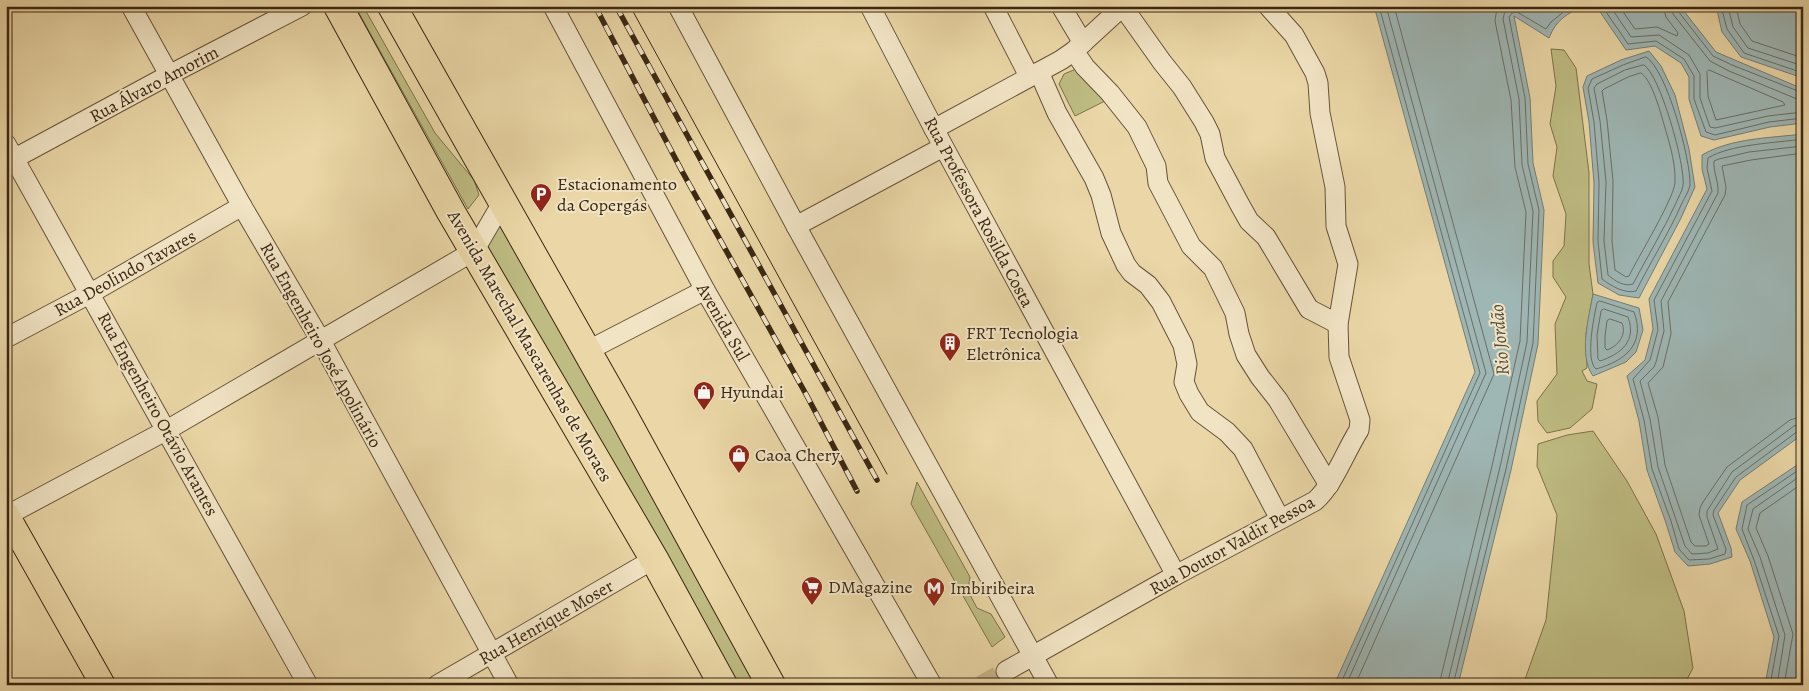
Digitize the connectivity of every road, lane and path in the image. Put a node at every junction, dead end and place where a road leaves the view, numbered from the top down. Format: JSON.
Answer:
{"nodes":[{"id":1,"x":131,"y":6,"type":"edge"},
{"id":2,"x":302,"y":6,"type":"edge"},
{"id":3,"x":338,"y":6,"type":"edge"},
{"id":4,"x":374,"y":6,"type":"edge"},
{"id":5,"x":392,"y":6,"type":"edge"},
{"id":6,"x":553,"y":6,"type":"edge"},
{"id":7,"x":678,"y":6,"type":"edge"},
{"id":8,"x":870,"y":6,"type":"edge"},
{"id":9,"x":993,"y":6,"type":"edge"},
{"id":10,"x":1061,"y":6,"type":"edge"},
{"id":11,"x":1268,"y":6,"type":"edge"},
{"id":12,"x":1123,"y":7,"type":"edge"},
{"id":13,"x":1078,"y":47,"type":"junction"},
{"id":14,"x":1034,"y":74,"type":"junction"},
{"id":15,"x":169,"y":75,"type":"junction"},
{"id":16,"x":934,"y":129,"type":"junction"},
{"id":17,"x":943,"y":147,"type":"junction"},
{"id":18,"x":473,"y":151,"type":"junction"},
{"id":19,"x":9,"y":155,"type":"edge"},
{"id":20,"x":502,"y":203,"type":"junction"},
{"id":21,"x":242,"y":206,"type":"junction"},
{"id":22,"x":796,"y":226,"type":"junction"},
{"id":23,"x":474,"y":251,"type":"junction"},
{"id":24,"x":705,"y":290,"type":"junction"},
{"id":25,"x":90,"y":293,"type":"junction"},
{"id":26,"x":1343,"y":294,"type":"junction"},
{"id":27,"x":1309,"y":309,"type":"junction"},
{"id":28,"x":1338,"y":324,"type":"junction"},
{"id":29,"x":6,"y":338,"type":"edge"},
{"id":30,"x":321,"y":341,"type":"junction"},
{"id":31,"x":587,"y":351,"type":"junction"},
{"id":32,"x":167,"y":430,"type":"junction"},
{"id":33,"x":1329,"y":485,"type":"junction"},
{"id":34,"x":7,"y":515,"type":"edge"},
{"id":35,"x":1280,"y":519,"type":"junction"},
{"id":36,"x":654,"y":559,"type":"junction"},
{"id":37,"x":1176,"y":575,"type":"junction"},
{"id":38,"x":491,"y":653,"type":"junction"},
{"id":39,"x":1034,"y":656,"type":"junction"},
{"id":40,"x":1006,"y":671,"type":"tunnel mouth"},
{"id":41,"x":103,"y":685,"type":"edge"},
{"id":42,"x":308,"y":685,"type":"edge"},
{"id":43,"x":437,"y":685,"type":"edge"},
{"id":44,"x":509,"y":685,"type":"edge"},
{"id":45,"x":723,"y":685,"type":"edge"},
{"id":46,"x":771,"y":685,"type":"edge"},
{"id":47,"x":932,"y":685,"type":"edge"},
{"id":48,"x":1049,"y":685,"type":"edge"}],
"edges":[{"from":1,"to":15,"type":"street","name":"Rua Engenheiro José Apolinário"},
{"from":2,"to":15,"type":"street","name":"Rua Álvaro Amorim"},
{"from":3,"to":23,"type":"highway","name":"Avenida Marechal Mascarenhas de Moraes"},
{"from":4,"to":18,"type":"highway"},
{"from":5,"to":18,"type":"highway"},
{"from":6,"to":24,"type":"street","name":"Avenida Sul"},
{"from":7,"to":22,"type":"street"},
{"from":8,"to":16,"type":"street","name":"Rua Professora Rosilda Costa"},
{"from":9,"to":14,"type":"street"},
{"from":10,"to":13,"type":"street"},
{"from":11,"to":26,"type":"street","name":"Rua Doutor Valdir Pessoa"},
{"from":12,"to":13,"type":"street"},
{"from":12,"to":27,"type":"street"},
{"from":13,"to":14,"type":"street"},
{"from":13,"to":33,"type":"street"},
{"from":14,"to":16,"type":"street"},
{"from":14,"to":35,"type":"street"},
{"from":15,"to":19,"type":"street","name":"Rua Álvaro Amorim"},
{"from":15,"to":21,"type":"street","name":"Rua Engenheiro José Apolinário"},
{"from":16,"to":17,"type":"street","name":"Rua Professora Rosilda Costa"},
{"from":17,"to":22,"type":"street"},
{"from":17,"to":37,"type":"street","name":"Rua Professora Rosilda Costa"},
{"from":18,"to":20,"type":"highway"},
{"from":19,"to":25,"type":"street","name":"Rua Engenheiro Otávio Arantes"},
{"from":20,"to":23,"type":"street"},
{"from":20,"to":31,"type":"highway"},
{"from":21,"to":25,"type":"street","name":"Rua Deolindo Tavares"},
{"from":21,"to":30,"type":"street","name":"Rua Engenheiro José Apolinário"},
{"from":22,"to":39,"type":"street"},
{"from":23,"to":30,"type":"street"},
{"from":23,"to":36,"type":"highway","name":"Avenida Marechal Mascarenhas de Moraes"},
{"from":24,"to":31,"type":"street"},
{"from":24,"to":47,"type":"street","name":"Avenida Sul"},
{"from":25,"to":29,"type":"street","name":"Rua Deolindo Tavares"},
{"from":25,"to":32,"type":"street","name":"Rua Engenheiro Otávio Arantes"},
{"from":26,"to":27,"type":"street"},
{"from":26,"to":28,"type":"street","name":"Rua Doutor Valdir Pessoa"},
{"from":27,"to":28,"type":"street"},
{"from":28,"to":33,"type":"street","name":"Rua Doutor Valdir Pessoa"},
{"from":30,"to":32,"type":"street"},
{"from":30,"to":38,"type":"street","name":"Rua Engenheiro José Apolinário"},
{"from":31,"to":46,"type":"highway"},
{"from":32,"to":34,"type":"street"},
{"from":32,"to":42,"type":"street","name":"Rua Engenheiro Otávio Arantes"},
{"from":33,"to":35,"type":"street","name":"Rua Doutor Valdir Pessoa"},
{"from":34,"to":41,"type":"main road"},
{"from":35,"to":37,"type":"street","name":"Rua Doutor Valdir Pessoa"},
{"from":36,"to":38,"type":"street","name":"Rua Henrique Moser"},
{"from":36,"to":45,"type":"highway","name":"Avenida Marechal Mascarenhas de Moraes"},
{"from":37,"to":39,"type":"street","name":"Rua Doutor Valdir Pessoa"},
{"from":38,"to":43,"type":"street","name":"Rua Henrique Moser"},
{"from":38,"to":44,"type":"street","name":"Rua Engenheiro José Apolinário"},
{"from":39,"to":40,"type":"street","name":"Rua Doutor Valdir Pessoa"},
{"from":39,"to":48,"type":"street"}]}
